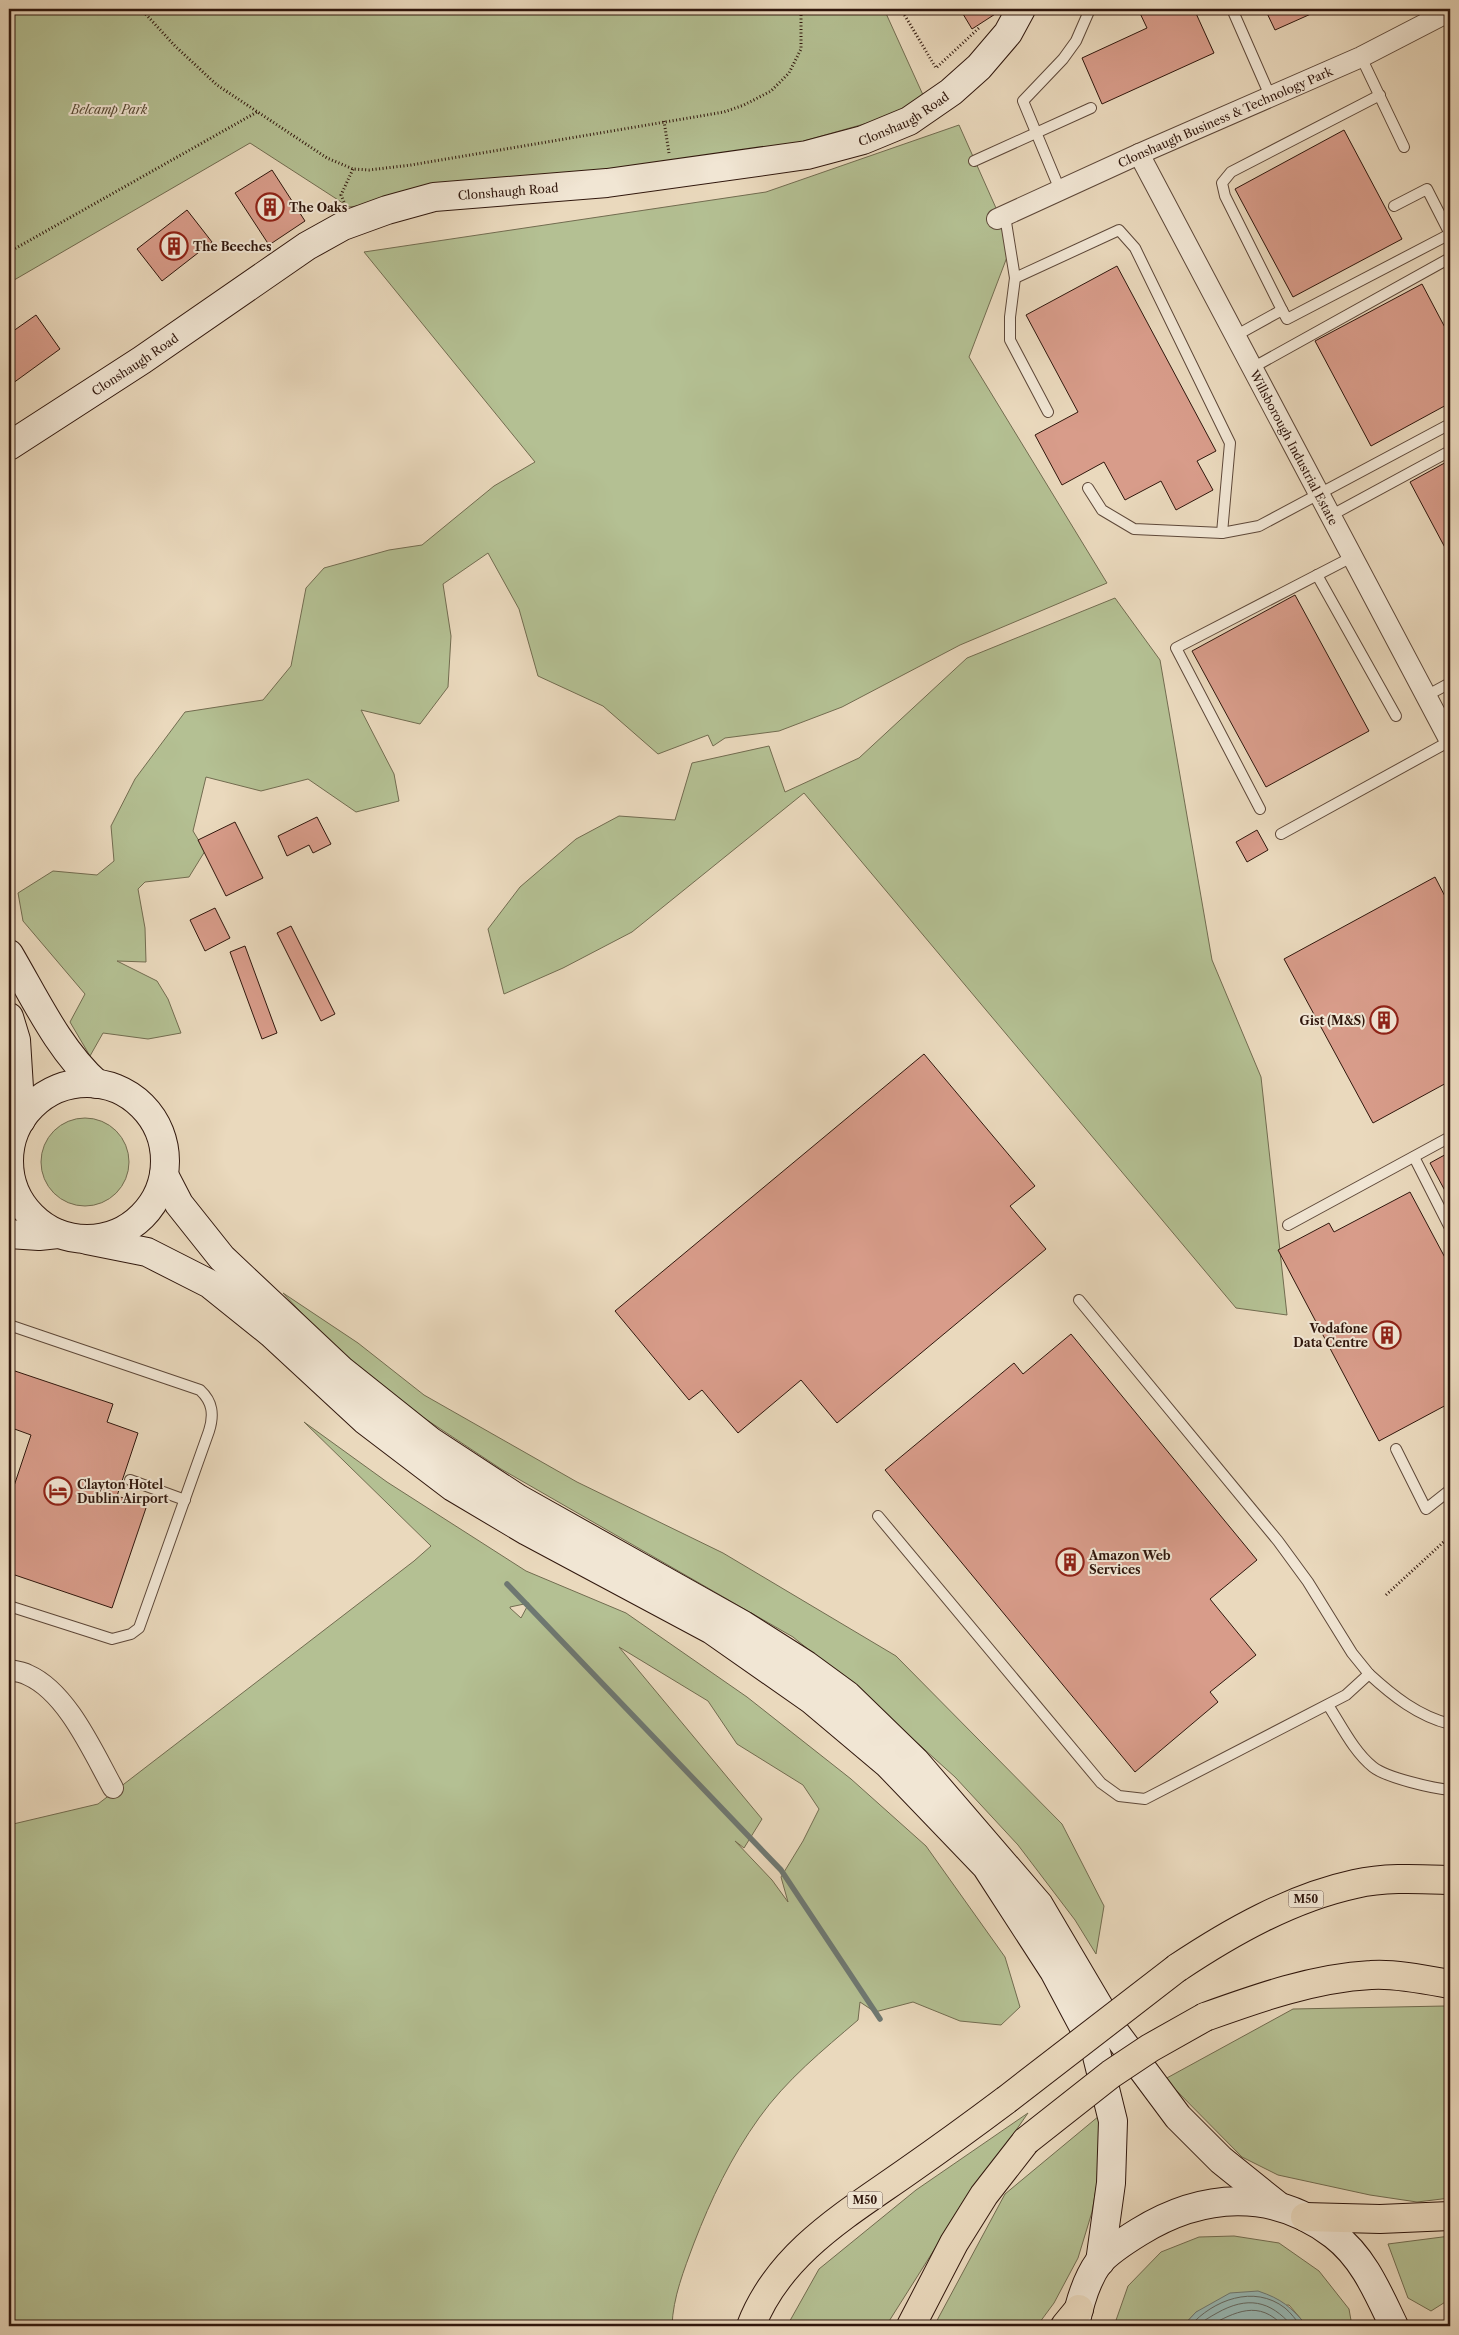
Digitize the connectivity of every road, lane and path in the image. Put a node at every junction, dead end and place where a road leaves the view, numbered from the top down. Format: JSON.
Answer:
{"nodes":[{"id":1,"x":141,"y":9,"type":"edge"},
{"id":2,"x":801,"y":9,"type":"edge"},
{"id":3,"x":901,"y":9,"type":"edge"},
{"id":4,"x":1021,"y":9,"type":"edge"},
{"id":5,"x":1090,"y":9,"type":"edge"},
{"id":6,"x":1232,"y":9,"type":"edge"},
{"id":7,"x":1450,"y":11,"type":"edge"},
{"id":8,"x":980,"y":27,"type":"dead end"},
{"id":9,"x":1361,"y":58,"type":"junction"},
{"id":10,"x":1380,"y":95,"type":"junction"},
{"id":11,"x":1271,"y":98,"type":"junction"},
{"id":12,"x":1091,"y":108,"type":"dead end"},
{"id":13,"x":258,"y":112,"type":"junction"},
{"id":14,"x":664,"y":122,"type":"junction"},
{"id":15,"x":1038,"y":132,"type":"junction"},
{"id":16,"x":1404,"y":147,"type":"dead end"},
{"id":17,"x":1139,"y":154,"type":"junction"},
{"id":18,"x":974,"y":162,"type":"dead end"},
{"id":19,"x":353,"y":168,"type":"junction"},
{"id":20,"x":672,"y":174,"type":"junction"},
{"id":21,"x":1060,"y":190,"type":"junction"},
{"id":22,"x":1394,"y":206,"type":"dead end"},
{"id":23,"x":1001,"y":218,"type":"joint"},
{"id":24,"x":354,"y":222,"type":"junction"},
{"id":25,"x":1450,"y":234,"type":"edge"},
{"id":26,"x":9,"y":252,"type":"edge"},
{"id":27,"x":1450,"y":258,"type":"edge"},
{"id":28,"x":1015,"y":278,"type":"junction"},
{"id":29,"x":1282,"y":310,"type":"junction"},
{"id":30,"x":1235,"y":336,"type":"junction"},
{"id":31,"x":1252,"y":368,"type":"junction"},
{"id":32,"x":1048,"y":412,"type":"dead end"},
{"id":33,"x":1450,"y":424,"type":"edge"},
{"id":34,"x":9,"y":446,"type":"edge"},
{"id":35,"x":1450,"y":451,"type":"edge"},
{"id":36,"x":1088,"y":488,"type":"dead end"},
{"id":37,"x":1319,"y":494,"type":"junction"},
{"id":38,"x":1330,"y":516,"type":"junction"},
{"id":39,"x":1222,"y":533,"type":"junction"},
{"id":40,"x":1352,"y":557,"type":"junction"},
{"id":41,"x":1317,"y":575,"type":"junction"},
{"id":42,"x":1450,"y":683,"type":"edge"},
{"id":43,"x":1426,"y":696,"type":"junction"},
{"id":44,"x":1396,"y":716,"type":"dead end"},
{"id":45,"x":1450,"y":741,"type":"edge"},
{"id":46,"x":1260,"y":809,"type":"dead end"},
{"id":47,"x":1280,"y":834,"type":"dead end"},
{"id":48,"x":9,"y":954,"type":"edge"},
{"id":49,"x":9,"y":1016,"type":"edge"},
{"id":50,"x":97,"y":1084,"type":"junction"},
{"id":51,"x":15,"y":1130,"type":"edge"},
{"id":52,"x":1450,"y":1137,"type":"edge"},
{"id":53,"x":1414,"y":1157,"type":"junction"},
{"id":54,"x":164,"y":1175,"type":"junction"},
{"id":55,"x":1288,"y":1225,"type":"dead end"},
{"id":56,"x":1450,"y":1228,"type":"edge"},
{"id":57,"x":9,"y":1234,"type":"edge"},
{"id":58,"x":58,"y":1234,"type":"junction"},
{"id":59,"x":87,"y":1240,"type":"junction"},
{"id":60,"x":1079,"y":1300,"type":"dead end"},
{"id":61,"x":9,"y":1325,"type":"edge"},
{"id":62,"x":1396,"y":1449,"type":"dead end"},
{"id":63,"x":130,"y":1480,"type":"dead end"},
{"id":64,"x":1450,"y":1490,"type":"edge"},
{"id":65,"x":185,"y":1500,"type":"junction"},
{"id":66,"x":878,"y":1516,"type":"dead end"},
{"id":67,"x":1450,"y":1536,"type":"edge"},
{"id":68,"x":1386,"y":1595,"type":"dead end"},
{"id":69,"x":9,"y":1606,"type":"edge"},
{"id":70,"x":9,"y":1670,"type":"edge"},
{"id":71,"x":1369,"y":1674,"type":"junction"},
{"id":72,"x":1328,"y":1705,"type":"junction"},
{"id":73,"x":1450,"y":1724,"type":"edge"},
{"id":74,"x":113,"y":1788,"type":"dead end"},
{"id":75,"x":1450,"y":1790,"type":"edge"},
{"id":76,"x":1450,"y":1880,"type":"edge"},
{"id":77,"x":1450,"y":1984,"type":"edge"},
{"id":78,"x":1277,"y":2205,"type":"junction"},
{"id":79,"x":1450,"y":2216,"type":"edge"},
{"id":80,"x":1305,"y":2217,"type":"junction"},
{"id":81,"x":1100,"y":2262,"type":"junction"},
{"id":82,"x":1073,"y":2321,"type":"edge"},
{"id":83,"x":751,"y":2326,"type":"edge"},
{"id":84,"x":911,"y":2326,"type":"edge"},
{"id":85,"x":1394,"y":2326,"type":"edge"}],
"edges":[{"from":1,"to":13,"type":"path"},
{"from":2,"to":14,"type":"path"},
{"from":3,"to":8,"type":"path"},
{"from":4,"to":20,"type":"main road","name":"Clonshaugh Road"},
{"from":5,"to":15,"type":"lane"},
{"from":6,"to":11,"type":"lane"},
{"from":7,"to":9,"type":"street","name":"Clonshaugh Business & Technology Park"},
{"from":9,"to":10,"type":"lane"},
{"from":9,"to":11,"type":"street","name":"Clonshaugh Business & Technology Park"},
{"from":10,"to":16,"type":"lane"},
{"from":10,"to":29,"type":"lane"},
{"from":11,"to":17,"type":"street","name":"Clonshaugh Business & Technology Park"},
{"from":12,"to":15,"type":"lane"},
{"from":13,"to":19,"type":"path"},
{"from":13,"to":26,"type":"path"},
{"from":14,"to":19,"type":"path"},
{"from":14,"to":20,"type":"path"},
{"from":15,"to":18,"type":"lane"},
{"from":15,"to":21,"type":"lane"},
{"from":17,"to":21,"type":"street","name":"Clonshaugh Business & Technology Park"},
{"from":17,"to":30,"type":"street","name":"Willsborough Industrial Estate"},
{"from":19,"to":24,"type":"path"},
{"from":20,"to":24,"type":"main road","name":"Clonshaugh Road"},
{"from":21,"to":23,"type":"street","name":"Clonshaugh Business & Technology Park"},
{"from":22,"to":25,"type":"lane"},
{"from":23,"to":28,"type":"lane"},
{"from":24,"to":34,"type":"main road","name":"Clonshaugh Road"},
{"from":25,"to":29,"type":"lane"},
{"from":27,"to":31,"type":"lane"},
{"from":28,"to":32,"type":"lane"},
{"from":28,"to":39,"type":"lane"},
{"from":29,"to":30,"type":"lane"},
{"from":30,"to":31,"type":"street","name":"Willsborough Industrial Estate"},
{"from":31,"to":37,"type":"street","name":"Willsborough Industrial Estate"},
{"from":33,"to":37,"type":"lane"},
{"from":35,"to":38,"type":"lane"},
{"from":36,"to":39,"type":"lane"},
{"from":37,"to":38,"type":"street","name":"Willsborough Industrial Estate"},
{"from":37,"to":39,"type":"lane"},
{"from":38,"to":40,"type":"street","name":"Willsborough Industrial Estate"},
{"from":40,"to":41,"type":"lane"},
{"from":40,"to":43,"type":"street","name":"Willsborough Industrial Estate"},
{"from":41,"to":44,"type":"lane"},
{"from":41,"to":46,"type":"lane"},
{"from":42,"to":43,"type":"lane"},
{"from":43,"to":45,"type":"street","name":"Willsborough Industrial Estate"},
{"from":45,"to":47,"type":"lane"},
{"from":48,"to":50,"type":"main road"},
{"from":49,"to":51,"type":"main road"},
{"from":50,"to":51,"type":"main road"},
{"from":50,"to":54,"type":"main road"},
{"from":51,"to":58,"type":"main road"},
{"from":52,"to":53,"type":"lane"},
{"from":53,"to":55,"type":"lane"},
{"from":53,"to":56,"type":"lane"},
{"from":54,"to":59,"type":"main road"},
{"from":54,"to":78,"type":"main road"},
{"from":57,"to":58,"type":"main road"},
{"from":58,"to":59,"type":"main road"},
{"from":59,"to":81,"type":"main road"},
{"from":60,"to":71,"type":"lane"},
{"from":61,"to":65,"type":"lane"},
{"from":62,"to":64,"type":"lane"},
{"from":63,"to":65,"type":"lane"},
{"from":65,"to":69,"type":"lane"},
{"from":66,"to":72,"type":"lane"},
{"from":67,"to":68,"type":"path"},
{"from":70,"to":74,"type":"street"},
{"from":71,"to":72,"type":"lane"},
{"from":71,"to":73,"type":"lane"},
{"from":72,"to":75,"type":"lane"},
{"from":76,"to":83,"type":"highway","number":"M50","bridge":true},
{"from":77,"to":84,"type":"highway","bridge":true},
{"from":78,"to":80,"type":"main road"},
{"from":78,"to":81,"type":"main road"},
{"from":79,"to":80,"type":"highway"},
{"from":80,"to":85,"type":"main road"},
{"from":81,"to":82,"type":"main road"}]}
